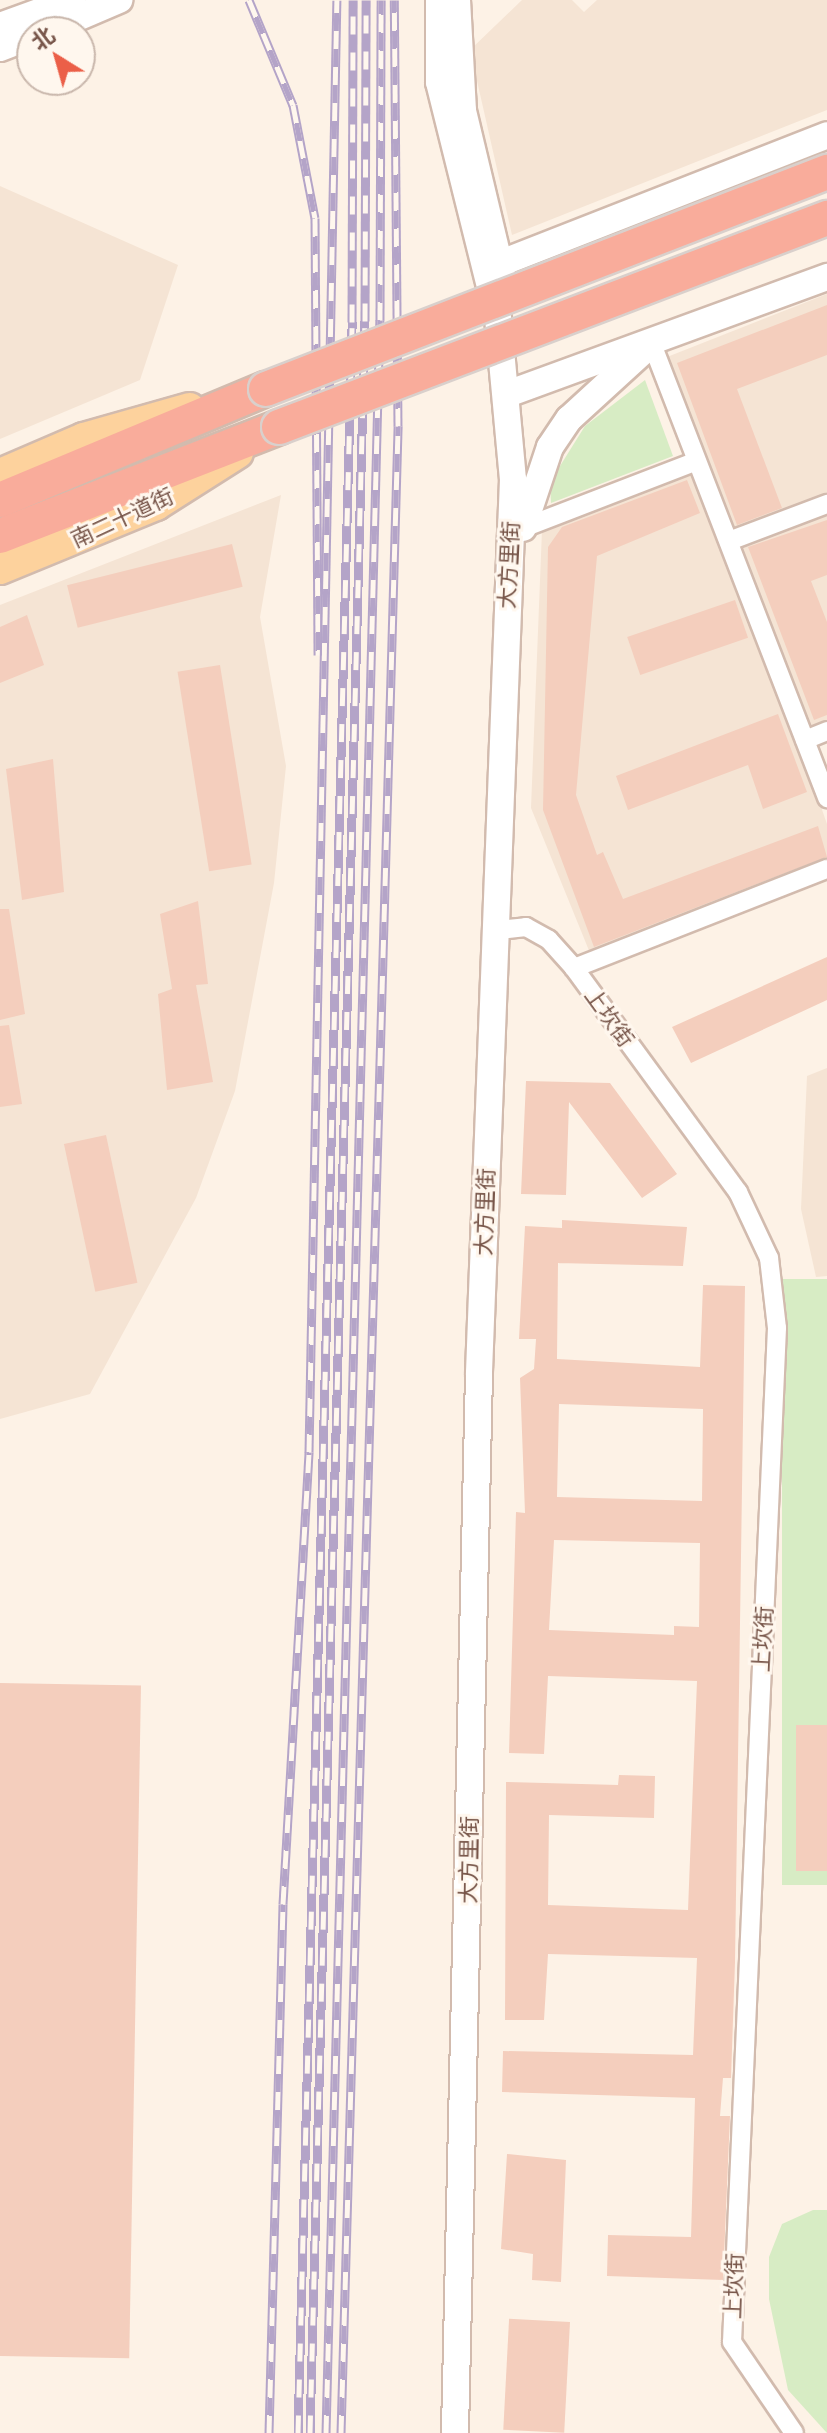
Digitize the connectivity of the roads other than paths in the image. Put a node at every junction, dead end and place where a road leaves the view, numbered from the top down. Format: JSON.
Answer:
{"nodes":[{"id":1,"x":72,"y":0,"type":"edge"},
{"id":2,"x":119,"y":0,"type":"edge"},
{"id":3,"x":439,"y":0,"type":"edge"},
{"id":4,"x":457,"y":0,"type":"edge"},
{"id":5,"x":82,"y":16,"type":"edge"},
{"id":6,"x":0,"y":26,"type":"edge"},
{"id":7,"x":827,"y":135,"type":"edge"},
{"id":8,"x":827,"y":172,"type":"edge"},
{"id":9,"x":827,"y":218,"type":"edge"},
{"id":10,"x":501,"y":263,"type":"junction"},
{"id":11,"x":827,"y":277,"type":"edge"},
{"id":12,"x":652,"y":344,"type":"junction"},
{"id":13,"x":266,"y":389,"type":"junction"},
{"id":14,"x":515,"y":391,"type":"junction"},
{"id":15,"x":279,"y":427,"type":"junction"},
{"id":16,"x":697,"y":461,"type":"junction"},
{"id":17,"x":0,"y":474,"type":"edge"},
{"id":18,"x":0,"y":500,"type":"edge"},
{"id":19,"x":827,"y":504,"type":"edge"},
{"id":20,"x":523,"y":528,"type":"junction"},
{"id":21,"x":0,"y":536,"type":"edge"},
{"id":22,"x":729,"y":541,"type":"junction"},
{"id":23,"x":0,"y":569,"type":"edge"},
{"id":24,"x":827,"y":731,"type":"edge"},
{"id":25,"x":805,"y":740,"type":"junction"},
{"id":26,"x":827,"y":798,"type":"edge"},
{"id":27,"x":827,"y":869,"type":"edge"},
{"id":28,"x":508,"y":929,"type":"junction"},
{"id":29,"x":574,"y":968,"type":"junction"},
{"id":30,"x":455,"y":2433,"type":"edge"},
{"id":31,"x":466,"y":2433,"type":"edge"},
{"id":32,"x":794,"y":2433,"type":"edge"}],
"edges":[{"from":1,"to":6,"type":"main road"},
{"from":2,"to":5,"type":"main road"},
{"from":3,"to":14,"type":"main road","name":"大方里街"},
{"from":4,"to":10,"type":"main road","name":"大方里街"},
{"from":7,"to":10,"type":"main road"},
{"from":8,"to":13,"type":"highway","bridge":true},
{"from":9,"to":15,"type":"highway","bridge":true},
{"from":10,"to":14,"type":"main road","name":"大方里街"},
{"from":11,"to":12,"type":"main road"},
{"from":12,"to":14,"type":"main road"},
{"from":12,"to":16,"type":"street"},
{"from":12,"to":20,"type":"main road"},
{"from":13,"to":17,"type":"main road"},
{"from":13,"to":18,"type":"highway"},
{"from":14,"to":20,"type":"main road","name":"大方里街"},
{"from":14,"to":30,"type":"main road","name":"大方里街"},
{"from":15,"to":21,"type":"highway"},
{"from":15,"to":23,"type":"main road","name":"南二十道街"},
{"from":16,"to":20,"type":"street"},
{"from":16,"to":22,"type":"street"},
{"from":19,"to":22,"type":"street"},
{"from":20,"to":28,"type":"main road","name":"大方里街"},
{"from":22,"to":25,"type":"street"},
{"from":24,"to":25,"type":"street"},
{"from":25,"to":26,"type":"street"},
{"from":27,"to":29,"type":"street"},
{"from":28,"to":29,"type":"street","name":"上坎街"},
{"from":28,"to":31,"type":"main road","name":"大方里街"},
{"from":29,"to":32,"type":"street","name":"上坎街"}]}
